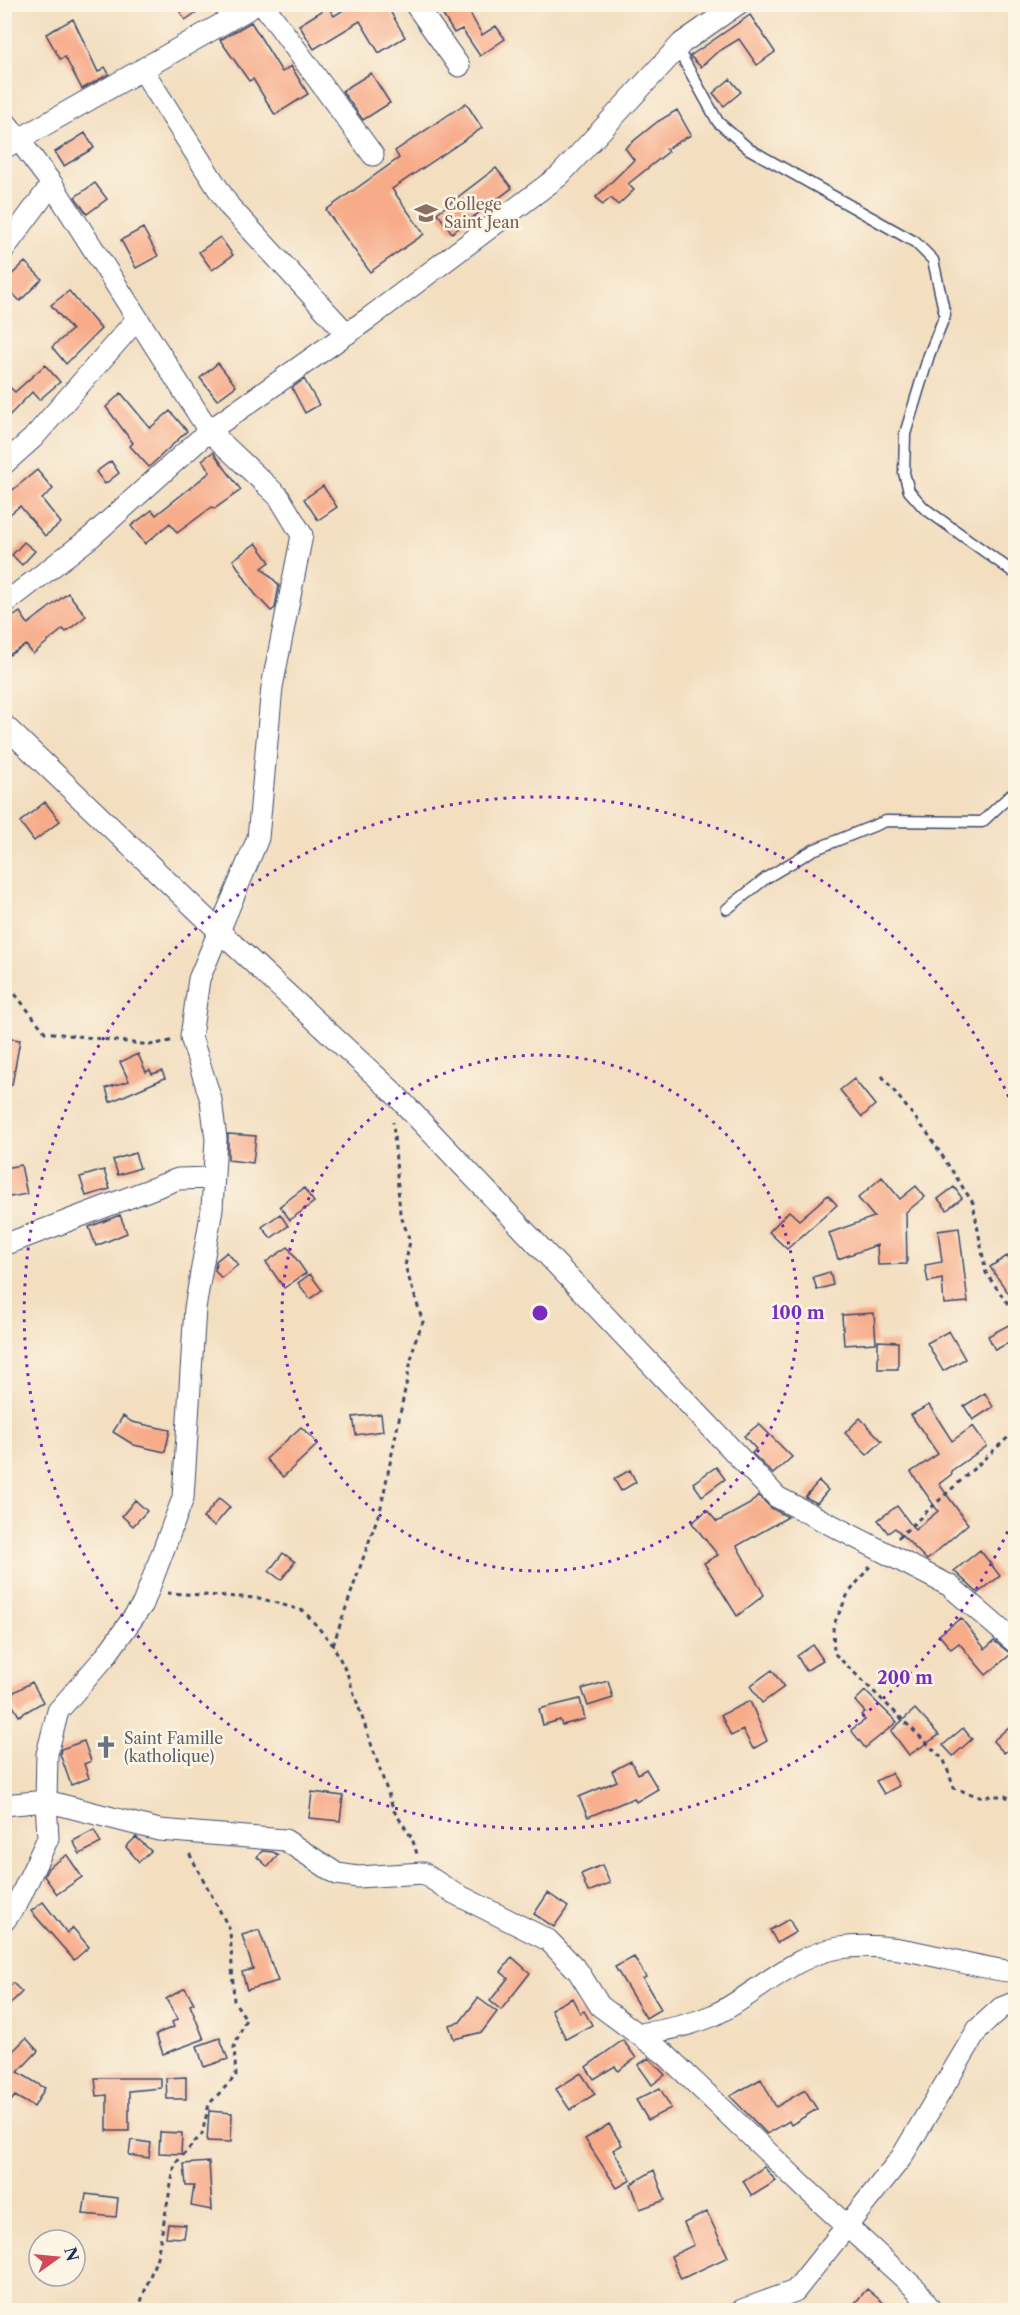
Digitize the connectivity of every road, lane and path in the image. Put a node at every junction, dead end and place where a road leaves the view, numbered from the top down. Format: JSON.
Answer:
{"nodes":[{"id":1,"x":257,"y":4,"type":"edge"},
{"id":2,"x":263,"y":4,"type":"edge"},
{"id":3,"x":415,"y":4,"type":"edge"},
{"id":4,"x":738,"y":4,"type":"edge"},
{"id":5,"x":677,"y":48,"type":"junction"},
{"id":6,"x":459,"y":66,"type":"dead end"},
{"id":7,"x":142,"y":69,"type":"junction"},
{"id":8,"x":4,"y":120,"type":"edge"},
{"id":9,"x":12,"y":144,"type":"edge"},
{"id":10,"x":373,"y":155,"type":"dead end"},
{"id":11,"x":52,"y":184,"type":"junction"},
{"id":12,"x":4,"y":249,"type":"edge"},
{"id":13,"x":137,"y":319,"type":"junction"},
{"id":14,"x":348,"y":334,"type":"junction"},
{"id":15,"x":209,"y":431,"type":"junction"},
{"id":16,"x":4,"y":464,"type":"edge"},
{"id":17,"x":1016,"y":574,"type":"edge"},
{"id":18,"x":4,"y":604,"type":"edge"},
{"id":19,"x":4,"y":725,"type":"edge"},
{"id":20,"x":1016,"y":790,"type":"edge"},
{"id":21,"x":727,"y":909,"type":"dead end"},
{"id":22,"x":220,"y":932,"type":"junction"},
{"id":23,"x":4,"y":980,"type":"edge"},
{"id":24,"x":191,"y":1037,"type":"junction"},
{"id":25,"x":882,"y":1076,"type":"dead end"},
{"id":26,"x":392,"y":1091,"type":"junction"},
{"id":27,"x":212,"y":1178,"type":"junction"},
{"id":28,"x":4,"y":1245,"type":"edge"},
{"id":29,"x":1016,"y":1315,"type":"edge"},
{"id":30,"x":1016,"y":1430,"type":"edge"},
{"id":31,"x":882,"y":1551,"type":"junction"},
{"id":32,"x":148,"y":1592,"type":"junction"},
{"id":33,"x":1016,"y":1643,"type":"edge"},
{"id":34,"x":333,"y":1645,"type":"junction"},
{"id":35,"x":46,"y":1801,"type":"junction"},
{"id":36,"x":1016,"y":1802,"type":"edge"},
{"id":37,"x":4,"y":1805,"type":"edge"},
{"id":38,"x":177,"y":1832,"type":"junction"},
{"id":39,"x":423,"y":1873,"type":"junction"},
{"id":40,"x":4,"y":1921,"type":"edge"},
{"id":41,"x":1016,"y":1972,"type":"edge"},
{"id":42,"x":1016,"y":2002,"type":"edge"},
{"id":43,"x":639,"y":2034,"type":"junction"},
{"id":44,"x":847,"y":2225,"type":"junction"},
{"id":45,"x":138,"y":2310,"type":"edge"},
{"id":46,"x":742,"y":2310,"type":"edge"},
{"id":47,"x":931,"y":2310,"type":"edge"}],
"edges":[{"from":1,"to":7,"type":"street"},
{"from":2,"to":10,"type":"street"},
{"from":3,"to":6,"type":"street"},
{"from":4,"to":5,"type":"street"},
{"from":5,"to":14,"type":"street"},
{"from":5,"to":17,"type":"lane"},
{"from":7,"to":9,"type":"street"},
{"from":7,"to":14,"type":"street"},
{"from":8,"to":9,"type":"street"},
{"from":9,"to":11,"type":"street"},
{"from":11,"to":12,"type":"street"},
{"from":11,"to":13,"type":"street"},
{"from":13,"to":15,"type":"street"},
{"from":13,"to":16,"type":"street"},
{"from":14,"to":15,"type":"street"},
{"from":15,"to":18,"type":"street"},
{"from":15,"to":22,"type":"street"},
{"from":19,"to":22,"type":"street"},
{"from":20,"to":21,"type":"lane"},
{"from":22,"to":24,"type":"street"},
{"from":22,"to":26,"type":"street"},
{"from":23,"to":24,"type":"path"},
{"from":24,"to":27,"type":"street"},
{"from":25,"to":29,"type":"path"},
{"from":26,"to":31,"type":"street"},
{"from":26,"to":34,"type":"path"},
{"from":27,"to":28,"type":"street"},
{"from":27,"to":32,"type":"street"},
{"from":30,"to":31,"type":"path"},
{"from":31,"to":33,"type":"street"},
{"from":31,"to":36,"type":"path"},
{"from":32,"to":34,"type":"path"},
{"from":32,"to":35,"type":"street"},
{"from":34,"to":39,"type":"path"},
{"from":35,"to":37,"type":"street"},
{"from":35,"to":38,"type":"street"},
{"from":35,"to":40,"type":"street"},
{"from":38,"to":39,"type":"street"},
{"from":38,"to":45,"type":"path"},
{"from":39,"to":43,"type":"street"},
{"from":41,"to":43,"type":"street"},
{"from":42,"to":44,"type":"street"},
{"from":43,"to":44,"type":"street"},
{"from":44,"to":46,"type":"street"},
{"from":44,"to":47,"type":"street"}]}
